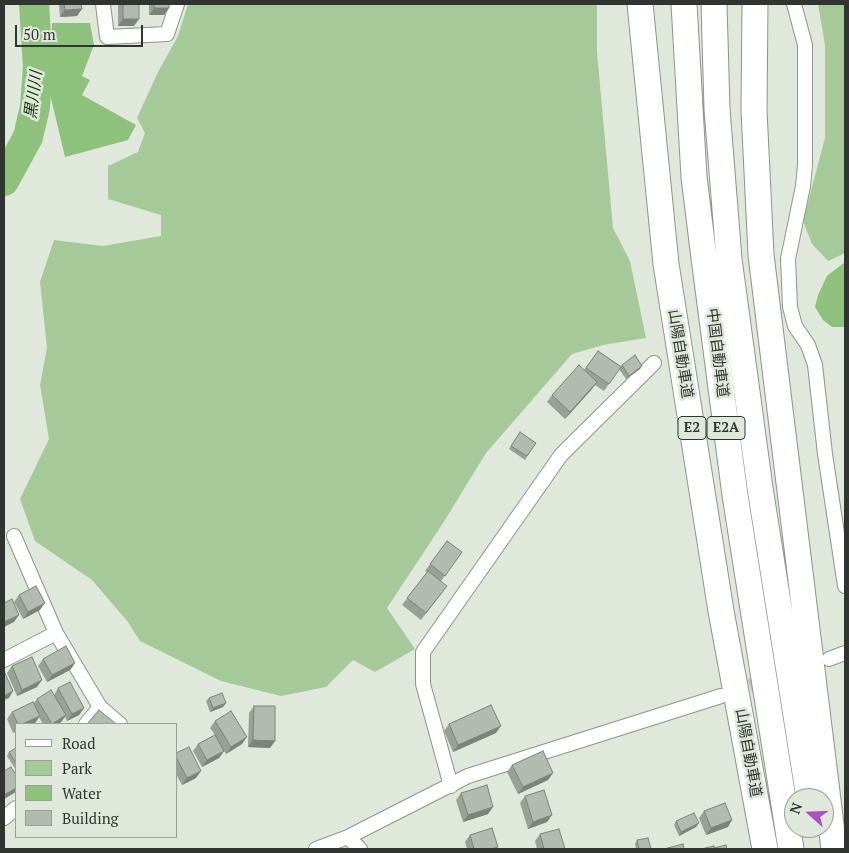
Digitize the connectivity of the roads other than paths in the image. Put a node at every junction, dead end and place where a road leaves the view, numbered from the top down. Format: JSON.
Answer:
{"nodes":[{"id":1,"x":103,"y":4,"type":"edge"},
{"id":2,"x":178,"y":4,"type":"edge"},
{"id":3,"x":640,"y":4,"type":"edge"},
{"id":4,"x":684,"y":4,"type":"edge"},
{"id":5,"x":714,"y":4,"type":"edge"},
{"id":6,"x":755,"y":4,"type":"edge"},
{"id":7,"x":794,"y":4,"type":"edge"},
{"id":8,"x":654,"y":363,"type":"dead end"},
{"id":9,"x":14,"y":536,"type":"dead end"},
{"id":10,"x":845,"y":586,"type":"edge"},
{"id":11,"x":56,"y":633,"type":"junction"},
{"id":12,"x":845,"y":653,"type":"edge"},
{"id":13,"x":829,"y":658,"type":"dead end"},
{"id":14,"x":4,"y":660,"type":"edge"},
{"id":15,"x":721,"y":696,"type":"tunnel mouth"},
{"id":16,"x":100,"y":707,"type":"junction"},
{"id":17,"x":87,"y":723,"type":"edge"},
{"id":18,"x":119,"y":723,"type":"edge"},
{"id":19,"x":450,"y":786,"type":"junction"},
{"id":20,"x":807,"y":788,"type":"edge"},
{"id":21,"x":15,"y":809,"type":"edge"},
{"id":22,"x":4,"y":818,"type":"edge"},
{"id":23,"x":348,"y":836,"type":"junction"},
{"id":24,"x":316,"y":849,"type":"edge"},
{"id":25,"x":360,"y":849,"type":"edge"},
{"id":26,"x":765,"y":849,"type":"edge"},
{"id":27,"x":791,"y":849,"type":"edge"},
{"id":28,"x":834,"y":849,"type":"edge"}],
"edges":[{"from":1,"to":2,"type":"street"},
{"from":3,"to":26,"type":"highway","name":"山陽自動車道","number":"E2"},
{"from":4,"to":27,"type":"highway","name":"中国自動車道","number":"E2A"},
{"from":5,"to":20,"type":"highway","name":"中国自動車道","number":"E2A"},
{"from":6,"to":28,"type":"highway"},
{"from":7,"to":10,"type":"street"},
{"from":8,"to":19,"type":"street"},
{"from":9,"to":11,"type":"street"},
{"from":11,"to":14,"type":"street"},
{"from":11,"to":16,"type":"street"},
{"from":12,"to":13,"type":"street"},
{"from":15,"to":19,"type":"street"},
{"from":16,"to":17,"type":"street"},
{"from":16,"to":18,"type":"street"},
{"from":19,"to":23,"type":"street"},
{"from":21,"to":22,"type":"street"},
{"from":23,"to":24,"type":"street"},
{"from":23,"to":25,"type":"street"}]}
